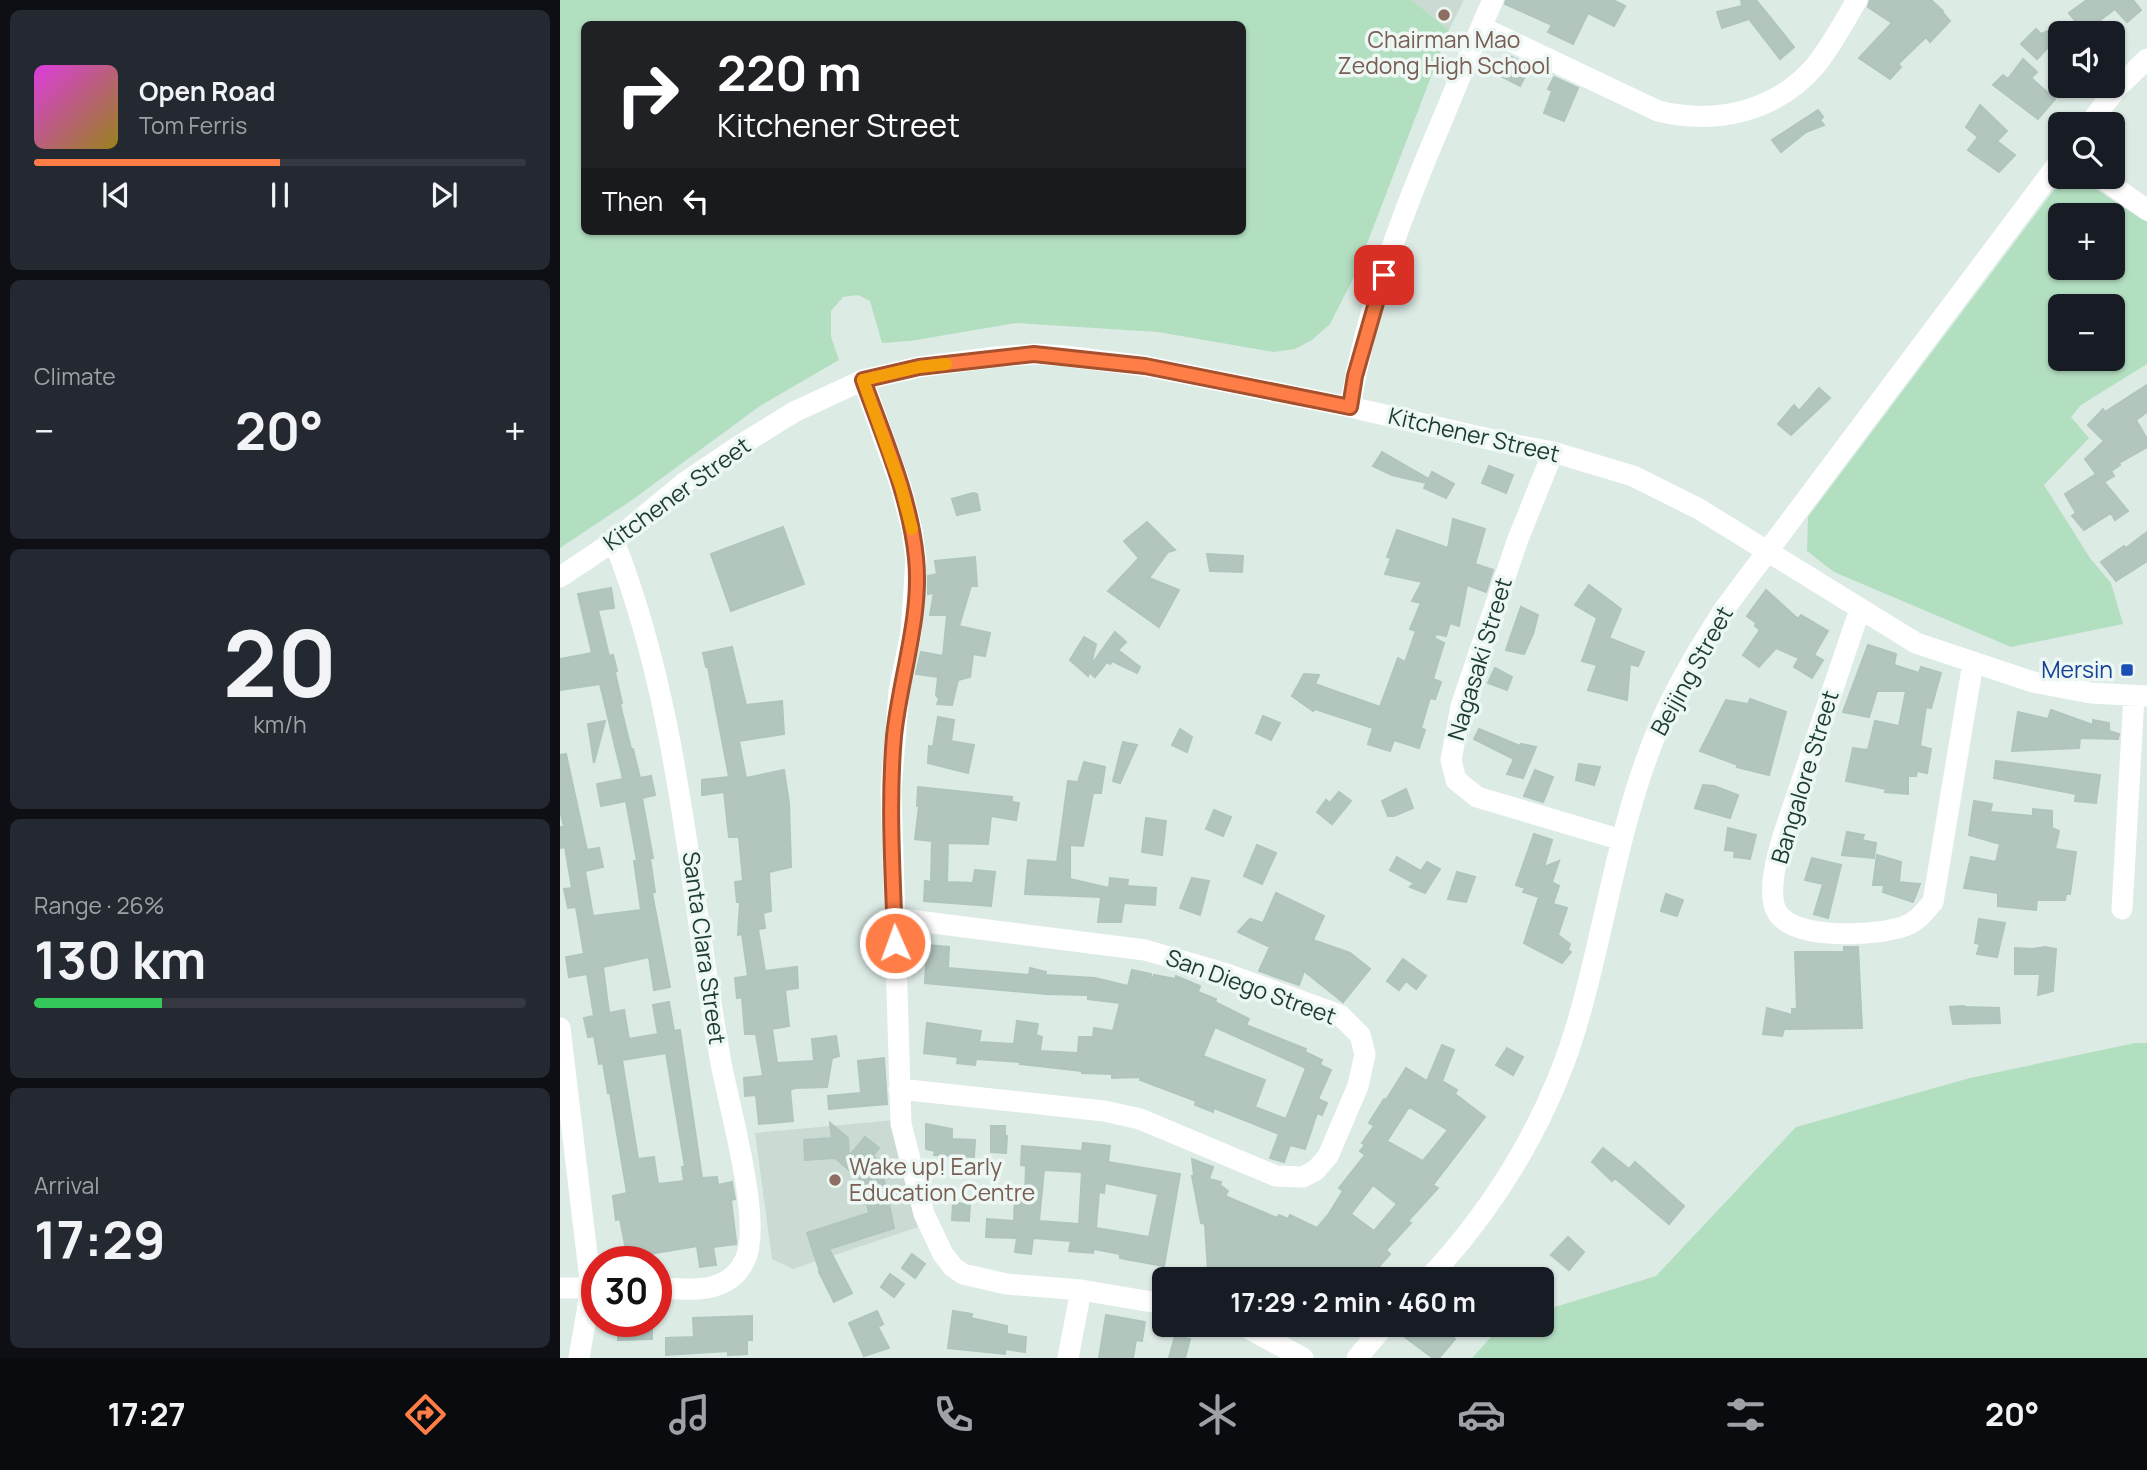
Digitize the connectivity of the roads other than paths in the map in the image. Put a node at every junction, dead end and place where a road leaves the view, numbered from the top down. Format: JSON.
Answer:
{"nodes":[{"id":1,"x":1493,"y":0,"type":"edge"},
{"id":2,"x":1857,"y":0,"type":"edge"},
{"id":3,"x":1481,"y":27,"type":"junction"},
{"id":4,"x":2147,"y":59,"type":"edge"},
{"id":5,"x":2098,"y":112,"type":"edge"},
{"id":6,"x":2048,"y":176,"type":"edge"},
{"id":7,"x":2117,"y":189,"type":"edge"},
{"id":8,"x":2147,"y":210,"type":"edge"},
{"id":9,"x":863,"y":380,"type":"junction"},
{"id":10,"x":1350,"y":407,"type":"junction"},
{"id":11,"x":1553,"y":452,"type":"junction"},
{"id":12,"x":614,"y":541,"type":"junction"},
{"id":13,"x":1769,"y":550,"type":"junction"},
{"id":14,"x":560,"y":577,"type":"edge"},
{"id":15,"x":1860,"y":609,"type":"junction"},
{"id":16,"x":1973,"y":663,"type":"junction"},
{"id":17,"x":2141,"y":696,"type":"edge"},
{"id":18,"x":1622,"y":840,"type":"junction"},
{"id":19,"x":2122,"y":909,"type":"dead end"},
{"id":20,"x":894,"y":918,"type":"junction"},
{"id":21,"x":560,"y":1028,"type":"edge"},
{"id":22,"x":899,"y":1089,"type":"junction"},
{"id":23,"x":589,"y":1246,"type":"edge"},
{"id":24,"x":1438,"y":1267,"type":"edge"},
{"id":25,"x":560,"y":1288,"type":"edge"},
{"id":26,"x":581,"y":1288,"type":"edge"},
{"id":27,"x":672,"y":1288,"type":"edge"},
{"id":28,"x":1081,"y":1290,"type":"junction"},
{"id":29,"x":1152,"y":1302,"type":"edge"},
{"id":30,"x":584,"y":1337,"type":"edge"},
{"id":31,"x":1264,"y":1337,"type":"edge"},
{"id":32,"x":1375,"y":1337,"type":"edge"},
{"id":33,"x":579,"y":1358,"type":"edge"},
{"id":34,"x":1068,"y":1358,"type":"edge"},
{"id":35,"x":1303,"y":1358,"type":"edge"},
{"id":36,"x":1357,"y":1358,"type":"edge"}],
"edges":[{"from":1,"to":3,"type":"street"},
{"from":2,"to":3,"type":"street"},
{"from":3,"to":10,"type":"street"},
{"from":4,"to":5,"type":"street"},
{"from":6,"to":13,"type":"street","name":"Beijing Street"},
{"from":7,"to":8,"type":"street"},
{"from":9,"to":10,"type":"street","name":"Kitchener Street"},
{"from":9,"to":12,"type":"street","name":"Kitchener Street"},
{"from":9,"to":20,"type":"street"},
{"from":10,"to":11,"type":"street","name":"Kitchener Street"},
{"from":11,"to":13,"type":"street","name":"Kitchener Street"},
{"from":11,"to":18,"type":"street","name":"Nagasaki Street"},
{"from":12,"to":14,"type":"street","name":"Kitchener Street"},
{"from":12,"to":27,"type":"street","name":"Santa Clara Street"},
{"from":13,"to":15,"type":"street","name":"Kitchener Street"},
{"from":13,"to":18,"type":"street","name":"Beijing Street"},
{"from":15,"to":16,"type":"street","name":"Kitchener Street"},
{"from":15,"to":16,"type":"street","name":"Bangalore Street"},
{"from":16,"to":17,"type":"street","name":"Kitchener Street"},
{"from":17,"to":19,"type":"street"},
{"from":18,"to":24,"type":"street","name":"Beijing Street"},
{"from":20,"to":22,"type":"street"},
{"from":20,"to":22,"type":"street","name":"San Diego Street"},
{"from":21,"to":23,"type":"street"},
{"from":22,"to":28,"type":"street"},
{"from":25,"to":26,"type":"street"},
{"from":28,"to":29,"type":"street"},
{"from":28,"to":34,"type":"street"},
{"from":30,"to":33,"type":"street"},
{"from":31,"to":35,"type":"street"},
{"from":32,"to":36,"type":"street"}]}
